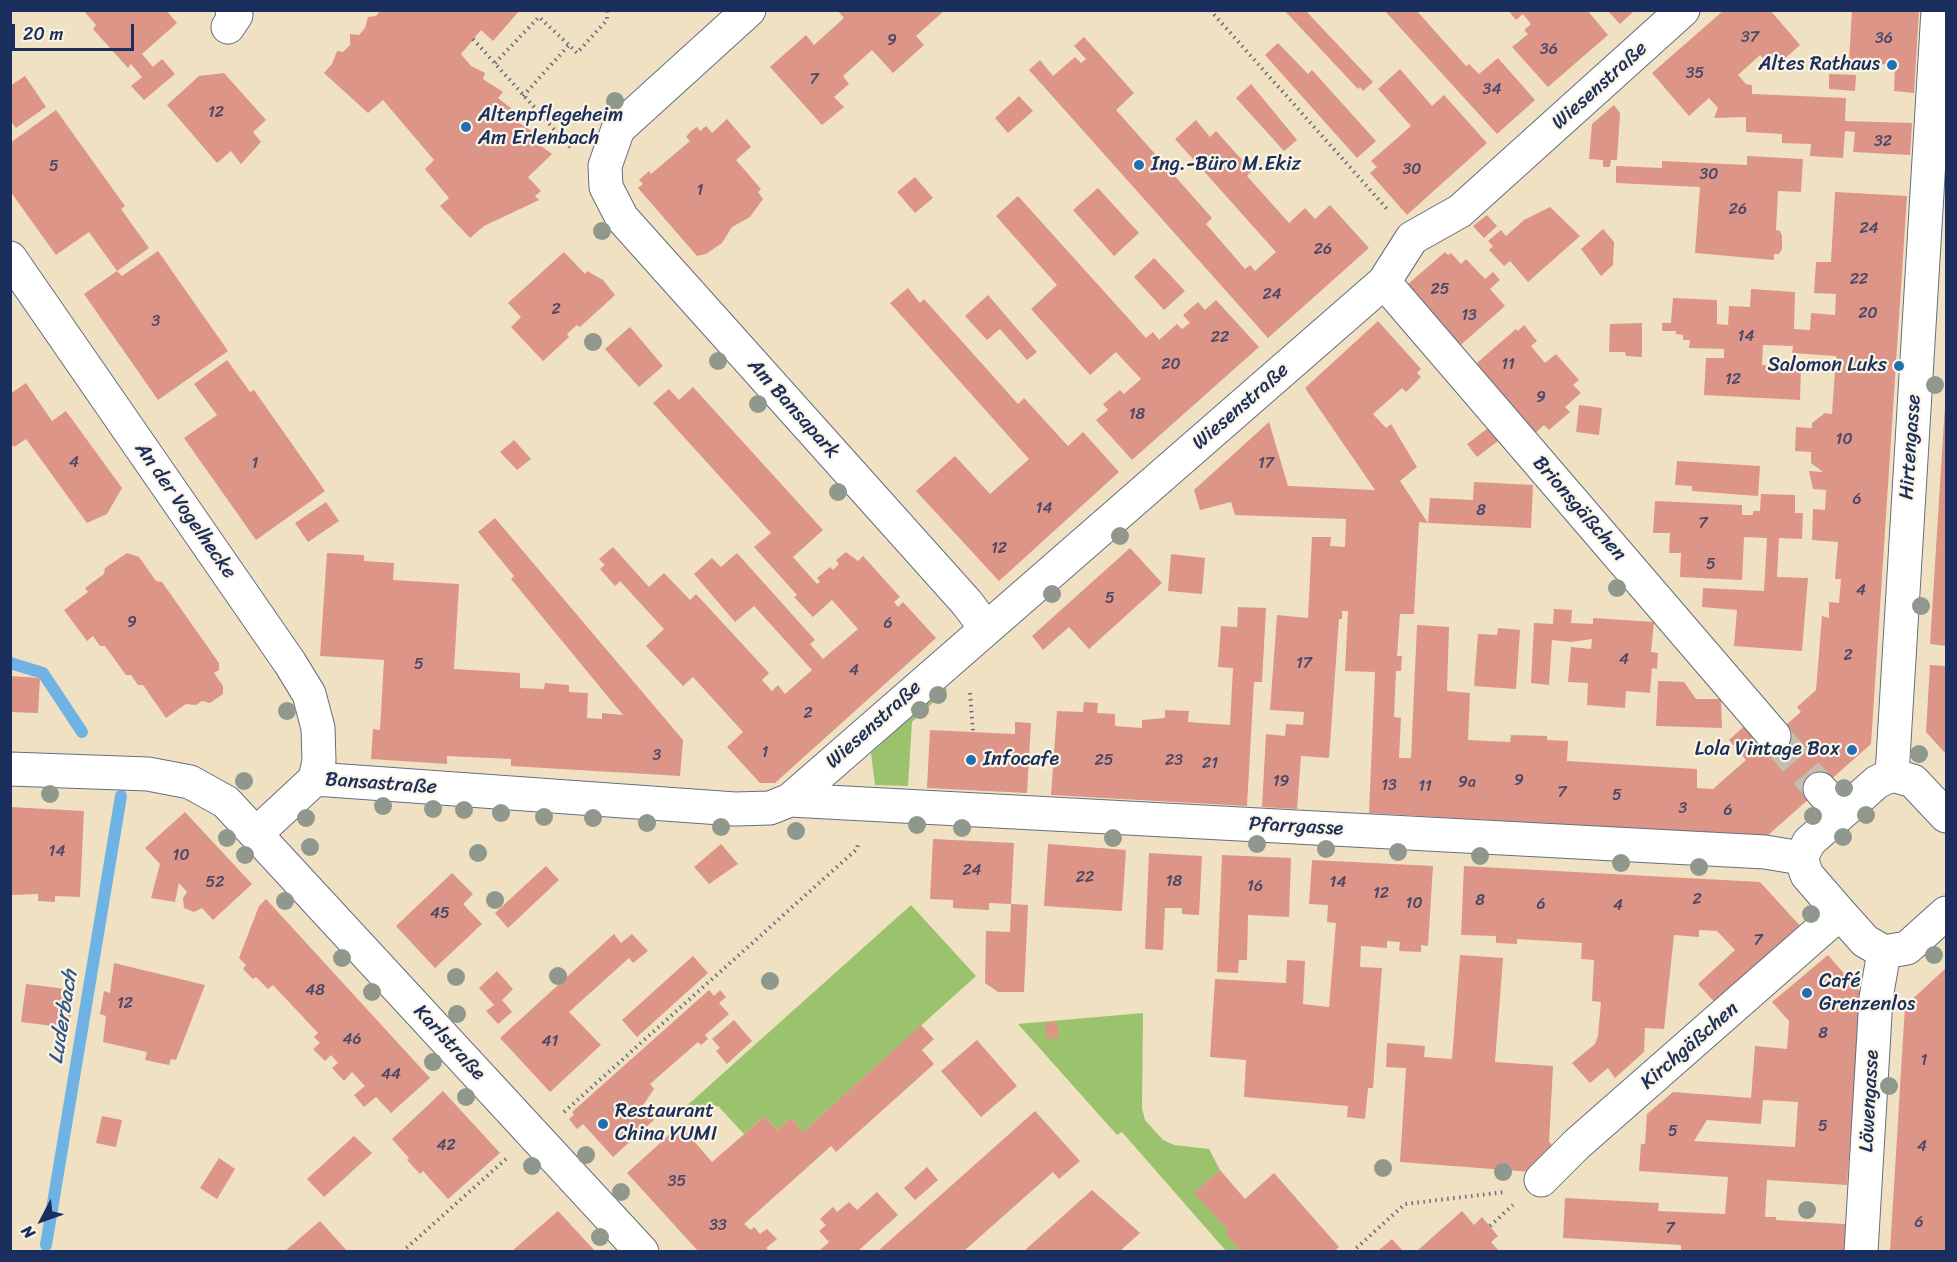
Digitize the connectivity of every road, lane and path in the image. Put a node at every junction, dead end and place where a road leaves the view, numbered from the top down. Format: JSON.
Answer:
{"nodes":[{"id":1,"x":607,"y":10,"type":"edge"},
{"id":2,"x":749,"y":10,"type":"edge"},
{"id":3,"x":1210,"y":10,"type":"edge"},
{"id":4,"x":1683,"y":10,"type":"edge"},
{"id":5,"x":1938,"y":10,"type":"edge"},
{"id":6,"x":473,"y":39,"type":"dead end"},
{"id":7,"x":569,"y":45,"type":"junction"},
{"id":8,"x":495,"y":63,"type":"junction"},
{"id":9,"x":523,"y":96,"type":"junction"},
{"id":10,"x":571,"y":149,"type":"dead end"},
{"id":11,"x":1395,"y":219,"type":"dead end"},
{"id":12,"x":10,"y":258,"type":"edge"},
{"id":13,"x":1384,"y":282,"type":"junction"},
{"id":14,"x":985,"y":627,"type":"junction"},
{"id":15,"x":970,"y":688,"type":"dead end"},
{"id":16,"x":973,"y":732,"type":"dead end"},
{"id":17,"x":1774,"y":736,"type":"tunnel mouth"},
{"id":18,"x":10,"y":769,"type":"edge"},
{"id":19,"x":1892,"y":775,"type":"junction"},
{"id":20,"x":315,"y":779,"type":"junction"},
{"id":21,"x":1820,"y":789,"type":"tunnel mouth"},
{"id":22,"x":790,"y":800,"type":"junction"},
{"id":23,"x":1943,"y":812,"type":"edge"},
{"id":24,"x":1841,"y":813,"type":"junction"},
{"id":25,"x":257,"y":833,"type":"junction"},
{"id":26,"x":858,"y":844,"type":"dead end"},
{"id":27,"x":1801,"y":858,"type":"junction"},
{"id":28,"x":1840,"y":913,"type":"junction"},
{"id":29,"x":1944,"y":921,"type":"edge"},
{"id":30,"x":1884,"y":952,"type":"junction"},
{"id":31,"x":534,"y":1135,"type":"junction"},
{"id":32,"x":1540,"y":1180,"type":"dead end"},
{"id":33,"x":1509,"y":1192,"type":"dead end"},
{"id":34,"x":402,"y":1251,"type":"edge"},
{"id":35,"x":642,"y":1251,"type":"edge"},
{"id":36,"x":1352,"y":1251,"type":"edge"},
{"id":37,"x":1861,"y":1251,"type":"edge"}],
"edges":[{"from":1,"to":7,"type":"path"},
{"from":2,"to":14,"type":"street","name":"Am Bansapark"},
{"from":3,"to":11,"type":"path"},
{"from":4,"to":13,"type":"street","name":"Wiesenstraße"},
{"from":5,"to":19,"type":"street","name":"Hirtengasse"},
{"from":6,"to":8,"type":"path"},
{"from":7,"to":8,"type":"path"},
{"from":7,"to":9,"type":"path"},
{"from":8,"to":9,"type":"path"},
{"from":9,"to":10,"type":"path"},
{"from":12,"to":20,"type":"street","name":"An der Vogelhecke"},
{"from":13,"to":14,"type":"street","name":"Wiesenstraße"},
{"from":13,"to":17,"type":"street","name":"Brionsgäßchen"},
{"from":14,"to":22,"type":"street","name":"Wiesenstraße"},
{"from":15,"to":16,"type":"path"},
{"from":18,"to":25,"type":"street"},
{"from":19,"to":23,"type":"street"},
{"from":19,"to":24,"type":"street"},
{"from":20,"to":22,"type":"street","name":"Bansastraße"},
{"from":20,"to":25,"type":"street","name":"Bansastraße"},
{"from":21,"to":24,"type":"street"},
{"from":22,"to":27,"type":"street","name":"Pfarrgasse"},
{"from":24,"to":27,"type":"street"},
{"from":25,"to":31,"type":"street","name":"Karlstraße"},
{"from":26,"to":31,"type":"path"},
{"from":27,"to":28,"type":"street"},
{"from":28,"to":30,"type":"street"},
{"from":28,"to":32,"type":"street","name":"Kirchgäßchen"},
{"from":29,"to":30,"type":"street"},
{"from":30,"to":37,"type":"street","name":"Löwengasse"},
{"from":31,"to":34,"type":"path"},
{"from":31,"to":35,"type":"street","name":"Karlstraße"},
{"from":33,"to":36,"type":"path"}]}
